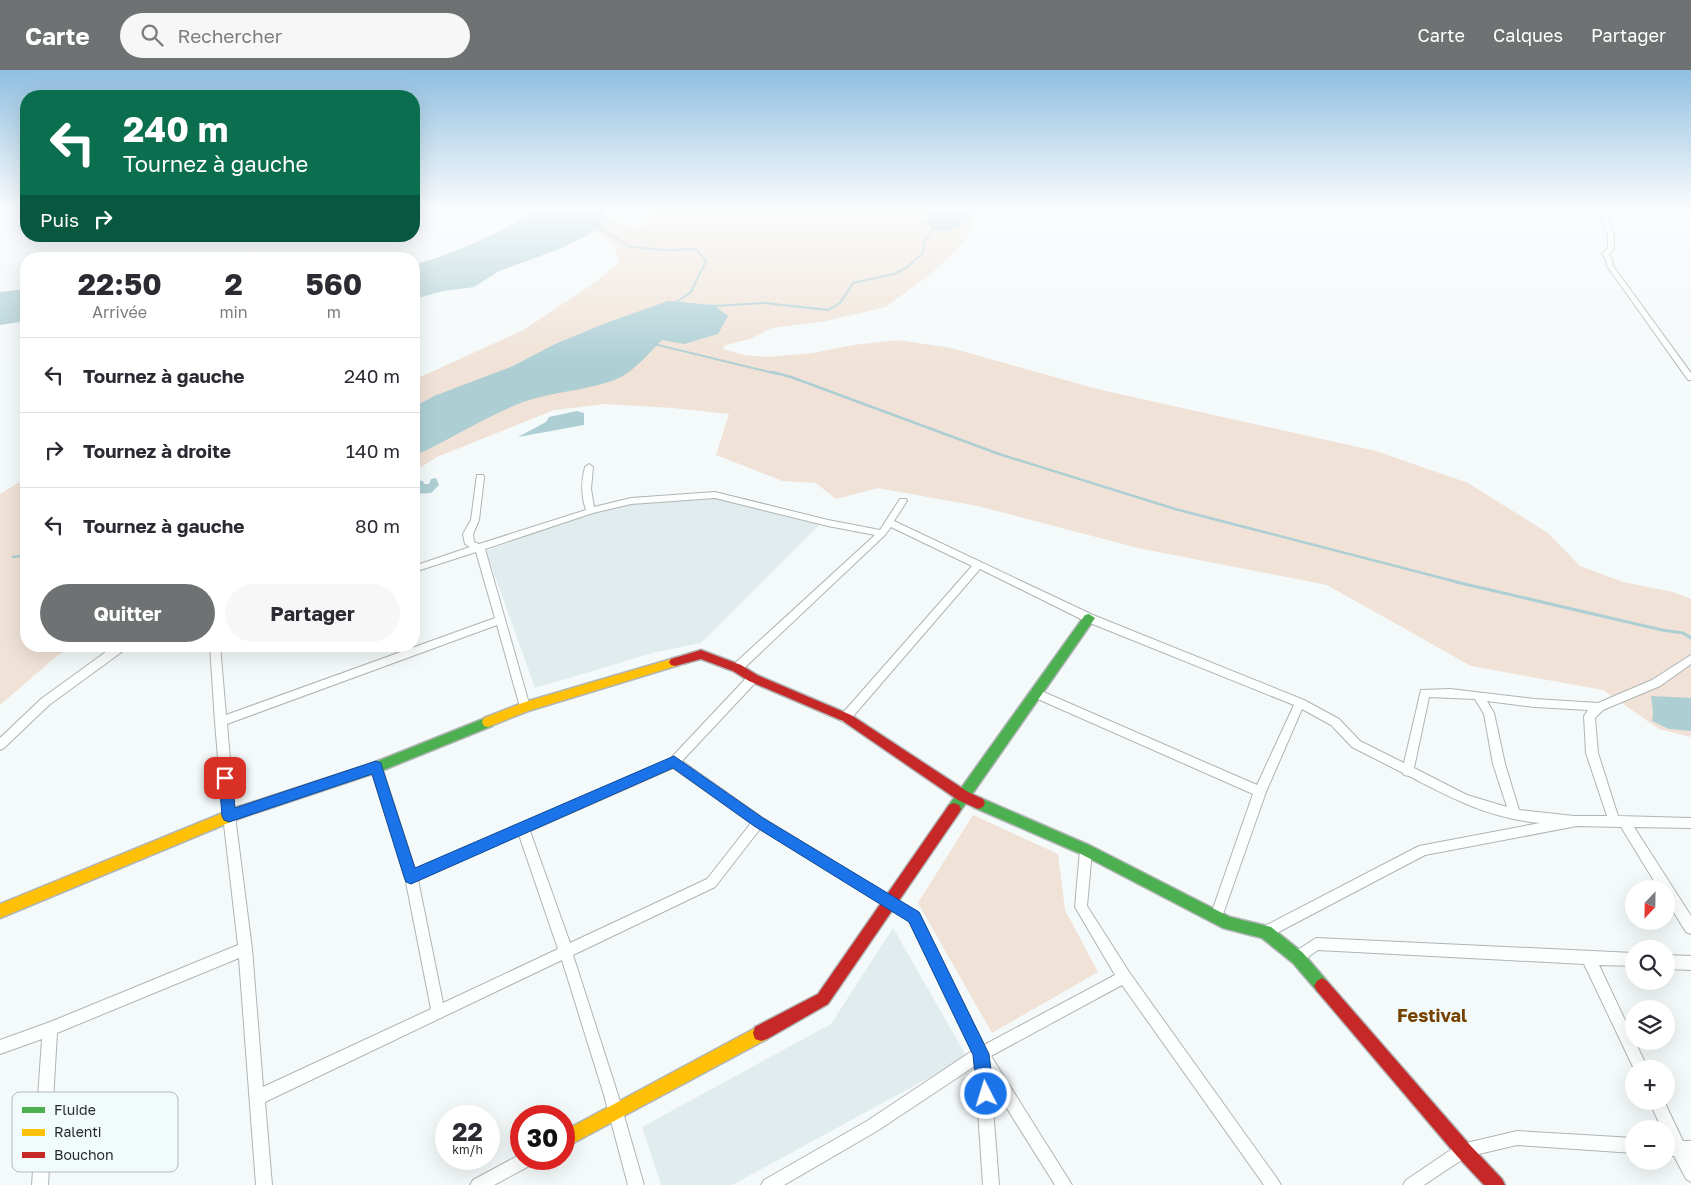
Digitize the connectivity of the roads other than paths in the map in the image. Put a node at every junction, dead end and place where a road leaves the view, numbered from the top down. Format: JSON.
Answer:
{"nodes":[{"id":1,"x":1609,"y":260,"type":"edge"},
{"id":2,"x":1691,"y":378,"type":"edge"},
{"id":3,"x":589,"y":467,"type":"dead end"},
{"id":4,"x":480,"y":477,"type":"dead end"},
{"id":5,"x":903,"y":501,"type":"dead end"},
{"id":6,"x":590,"y":512,"type":"junction"},
{"id":7,"x":890,"y":522,"type":"junction"},
{"id":8,"x":882,"y":533,"type":"junction"},
{"id":9,"x":480,"y":548,"type":"junction"},
{"id":10,"x":979,"y":564,"type":"junction"},
{"id":11,"x":420,"y":567,"type":"edge"},
{"id":12,"x":1089,"y":618,"type":"junction"},
{"id":13,"x":500,"y":620,"type":"junction"},
{"id":14,"x":420,"y":649,"type":"edge"},
{"id":15,"x":114,"y":652,"type":"edge"},
{"id":16,"x":215,"y":652,"type":"edge"},
{"id":17,"x":412,"y":652,"type":"edge"},
{"id":18,"x":1691,"y":659,"type":"edge"},
{"id":19,"x":737,"y":668,"type":"junction"},
{"id":20,"x":753,"y":678,"type":"junction"},
{"id":21,"x":1035,"y":693,"type":"junction"},
{"id":22,"x":1479,"y":697,"type":"junction"},
{"id":23,"x":1300,"y":702,"type":"junction"},
{"id":24,"x":525,"y":707,"type":"junction"},
{"id":25,"x":1599,"y":707,"type":"junction"},
{"id":26,"x":845,"y":718,"type":"junction"},
{"id":27,"x":220,"y":722,"type":"junction"},
{"id":28,"x":0,"y":745,"type":"edge"},
{"id":29,"x":674,"y":762,"type":"junction"},
{"id":30,"x":376,"y":767,"type":"junction"},
{"id":31,"x":1408,"y":772,"type":"junction"},
{"id":32,"x":1260,"y":792,"type":"junction"},
{"id":33,"x":963,"y":796,"type":"junction"},
{"id":34,"x":1515,"y":815,"type":"junction"},
{"id":35,"x":229,"y":816,"type":"junction"},
{"id":36,"x":1573,"y":821,"type":"junction"},
{"id":37,"x":759,"y":822,"type":"junction"},
{"id":38,"x":1619,"y":822,"type":"junction"},
{"id":39,"x":1691,"y":822,"type":"edge"},
{"id":40,"x":523,"y":829,"type":"junction"},
{"id":41,"x":1086,"y":850,"type":"junction"},
{"id":42,"x":411,"y":877,"type":"junction"},
{"id":43,"x":889,"y":902,"type":"junction"},
{"id":44,"x":0,"y":911,"type":"edge"},
{"id":45,"x":1216,"y":917,"type":"junction"},
{"id":46,"x":1691,"y":928,"type":"edge"},
{"id":47,"x":1266,"y":932,"type":"junction"},
{"id":48,"x":245,"y":948,"type":"junction"},
{"id":49,"x":567,"y":952,"type":"junction"},
{"id":50,"x":1588,"y":957,"type":"junction"},
{"id":51,"x":1298,"y":958,"type":"junction"},
{"id":52,"x":1625,"y":959,"type":"edge"},
{"id":53,"x":1675,"y":962,"type":"edge"},
{"id":54,"x":1691,"y":963,"type":"edge"},
{"id":55,"x":1124,"y":977,"type":"junction"},
{"id":56,"x":438,"y":1011,"type":"junction"},
{"id":57,"x":50,"y":1029,"type":"junction"},
{"id":58,"x":0,"y":1047,"type":"edge"},
{"id":59,"x":981,"y":1054,"type":"junction"},
{"id":60,"x":1637,"y":1060,"type":"edge"},
{"id":61,"x":46,"y":1092,"type":"edge"},
{"id":62,"x":257,"y":1098,"type":"junction"},
{"id":63,"x":1660,"y":1110,"type":"edge"},
{"id":64,"x":618,"y":1112,"type":"junction"},
{"id":65,"x":575,"y":1134,"type":"edge"},
{"id":66,"x":1625,"y":1145,"type":"edge"},
{"id":67,"x":1679,"y":1149,"type":"edge"},
{"id":68,"x":1463,"y":1150,"type":"junction"},
{"id":69,"x":510,"y":1168,"type":"edge"},
{"id":70,"x":41,"y":1172,"type":"edge"},
{"id":71,"x":1691,"y":1174,"type":"edge"},
{"id":72,"x":40,"y":1185,"type":"edge"},
{"id":73,"x":264,"y":1185,"type":"edge"},
{"id":74,"x":478,"y":1185,"type":"edge"},
{"id":75,"x":636,"y":1185,"type":"edge"},
{"id":76,"x":769,"y":1185,"type":"edge"},
{"id":77,"x":991,"y":1185,"type":"edge"},
{"id":78,"x":1064,"y":1185,"type":"edge"},
{"id":79,"x":1273,"y":1185,"type":"edge"},
{"id":80,"x":1411,"y":1185,"type":"edge"},
{"id":81,"x":1496,"y":1185,"type":"edge"}],
"edges":[{"from":1,"to":2,"type":"street"},
{"from":3,"to":6,"type":"street"},
{"from":4,"to":9,"type":"street"},
{"from":5,"to":7,"type":"street"},
{"from":6,"to":8,"type":"street"},
{"from":6,"to":9,"type":"street"},
{"from":7,"to":8,"type":"street"},
{"from":7,"to":10,"type":"street"},
{"from":8,"to":19,"type":"street"},
{"from":9,"to":11,"type":"street"},
{"from":9,"to":13,"type":"street"},
{"from":10,"to":12,"type":"street"},
{"from":10,"to":26,"type":"street"},
{"from":12,"to":21,"type":"street"},
{"from":12,"to":23,"type":"street"},
{"from":13,"to":14,"type":"street"},
{"from":13,"to":24,"type":"street"},
{"from":15,"to":28,"type":"street"},
{"from":16,"to":27,"type":"street"},
{"from":17,"to":27,"type":"street"},
{"from":18,"to":25,"type":"street"},
{"from":19,"to":20,"type":"street"},
{"from":19,"to":24,"type":"street"},
{"from":20,"to":26,"type":"street"},
{"from":20,"to":29,"type":"street"},
{"from":21,"to":32,"type":"street"},
{"from":21,"to":33,"type":"street"},
{"from":22,"to":25,"type":"street"},
{"from":22,"to":31,"type":"street"},
{"from":22,"to":34,"type":"street"},
{"from":23,"to":31,"type":"street"},
{"from":23,"to":32,"type":"street"},
{"from":24,"to":30,"type":"street"},
{"from":25,"to":38,"type":"street"},
{"from":26,"to":33,"type":"street"},
{"from":27,"to":35,"type":"street"},
{"from":29,"to":37,"type":"street"},
{"from":29,"to":40,"type":"street"},
{"from":30,"to":35,"type":"street"},
{"from":30,"to":42,"type":"street"},
{"from":31,"to":34,"type":"street"},
{"from":32,"to":45,"type":"street"},
{"from":33,"to":41,"type":"street"},
{"from":33,"to":43,"type":"street"},
{"from":34,"to":36,"type":"street"},
{"from":35,"to":44,"type":"street"},
{"from":35,"to":48,"type":"street"},
{"from":36,"to":38,"type":"street"},
{"from":36,"to":47,"type":"street"},
{"from":37,"to":43,"type":"street"},
{"from":37,"to":49,"type":"street"},
{"from":38,"to":39,"type":"street"},
{"from":38,"to":46,"type":"street"},
{"from":40,"to":42,"type":"street"},
{"from":40,"to":49,"type":"street"},
{"from":41,"to":45,"type":"street"},
{"from":41,"to":55,"type":"street"},
{"from":42,"to":56,"type":"street"},
{"from":43,"to":59,"type":"street"},
{"from":43,"to":64,"type":"street"},
{"from":45,"to":47,"type":"street"},
{"from":47,"to":51,"type":"street"},
{"from":48,"to":57,"type":"street"},
{"from":48,"to":62,"type":"street"},
{"from":49,"to":56,"type":"street"},
{"from":49,"to":64,"type":"street"},
{"from":50,"to":51,"type":"street"},
{"from":50,"to":52,"type":"street"},
{"from":50,"to":60,"type":"street"},
{"from":51,"to":68,"type":"street"},
{"from":53,"to":54,"type":"street"},
{"from":55,"to":59,"type":"street"},
{"from":55,"to":79,"type":"street"},
{"from":56,"to":62,"type":"street"},
{"from":57,"to":58,"type":"street"},
{"from":57,"to":61,"type":"street"},
{"from":59,"to":76,"type":"street"},
{"from":59,"to":77,"type":"street"},
{"from":59,"to":78,"type":"street"},
{"from":62,"to":73,"type":"street"},
{"from":63,"to":67,"type":"street"},
{"from":64,"to":65,"type":"street"},
{"from":64,"to":75,"type":"street"},
{"from":66,"to":68,"type":"street"},
{"from":67,"to":71,"type":"street"},
{"from":68,"to":80,"type":"street"},
{"from":68,"to":81,"type":"street"},
{"from":69,"to":74,"type":"street"},
{"from":70,"to":72,"type":"street"}]}
